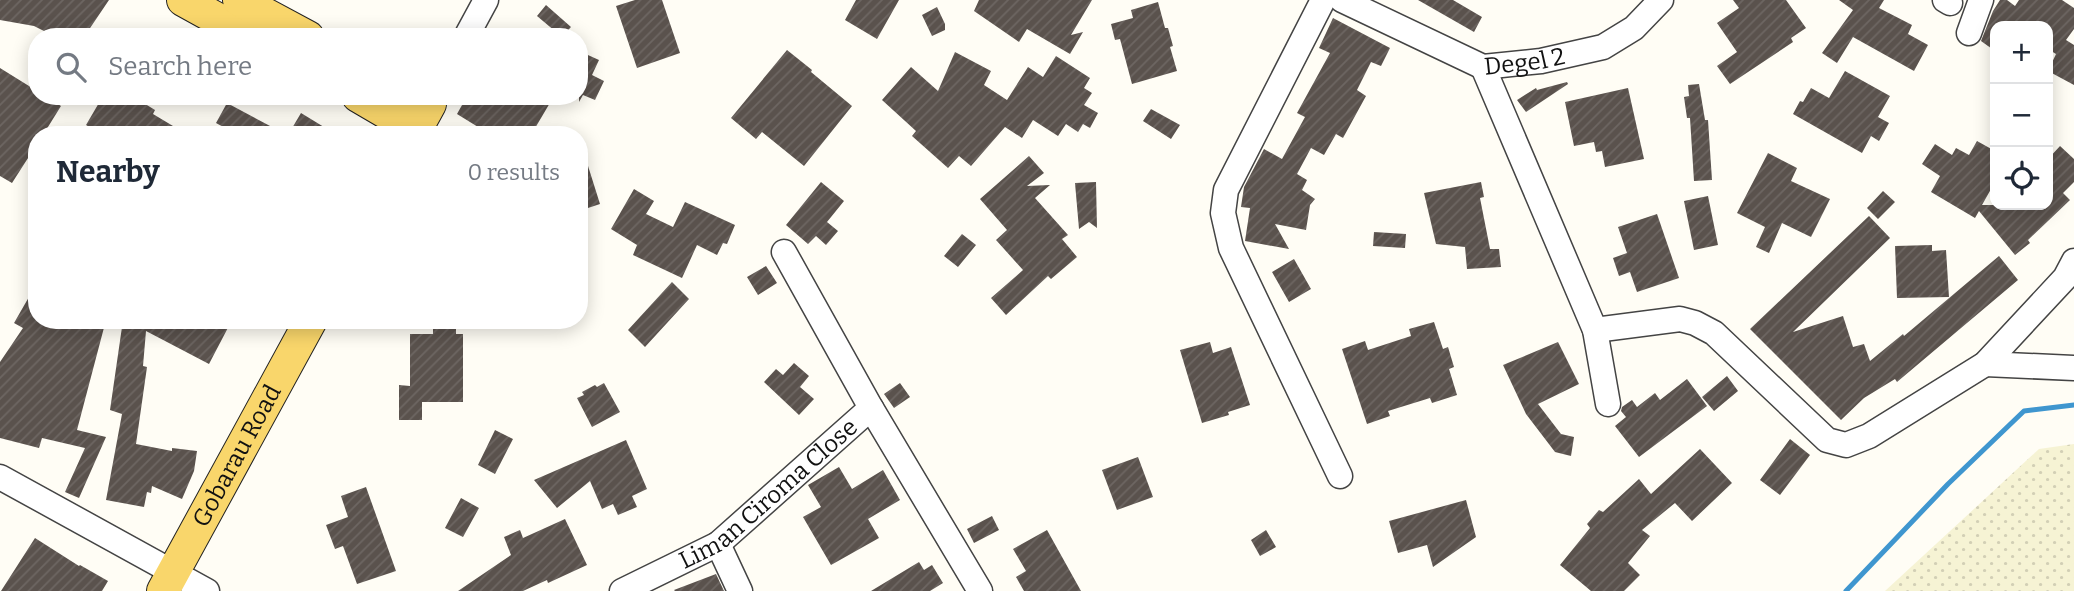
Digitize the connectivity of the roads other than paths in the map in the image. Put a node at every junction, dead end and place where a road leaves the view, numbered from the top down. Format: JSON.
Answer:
{"nodes":[{"id":1,"x":183,"y":0,"type":"edge"},
{"id":2,"x":239,"y":0,"type":"edge"},
{"id":3,"x":486,"y":0,"type":"edge"},
{"id":4,"x":1324,"y":0,"type":"edge"},
{"id":5,"x":1342,"y":0,"type":"edge"},
{"id":6,"x":1661,"y":0,"type":"edge"},
{"id":7,"x":1981,"y":0,"type":"edge"},
{"id":8,"x":234,"y":28,"type":"edge"},
{"id":9,"x":291,"y":28,"type":"edge"},
{"id":10,"x":471,"y":28,"type":"edge"},
{"id":11,"x":1969,"y":33,"type":"dead end"},
{"id":12,"x":1483,"y":67,"type":"junction"},
{"id":13,"x":394,"y":105,"type":"edge"},
{"id":14,"x":422,"y":112,"type":"edge"},
{"id":15,"x":784,"y":252,"type":"dead end"},
{"id":16,"x":2074,"y":261,"type":"edge"},
{"id":17,"x":307,"y":329,"type":"edge"},
{"id":18,"x":1595,"y":330,"type":"junction"},
{"id":19,"x":1985,"y":364,"type":"junction"},
{"id":20,"x":2074,"y":368,"type":"edge"},
{"id":21,"x":1608,"y":404,"type":"dead end"},
{"id":22,"x":871,"y":408,"type":"junction"},
{"id":23,"x":1340,"y":476,"type":"dead end"},
{"id":24,"x":0,"y":477,"type":"edge"},
{"id":25,"x":718,"y":544,"type":"junction"},
{"id":26,"x":168,"y":582,"type":"edge"},
{"id":27,"x":207,"y":591,"type":"edge"},
{"id":28,"x":622,"y":591,"type":"edge"},
{"id":29,"x":740,"y":591,"type":"edge"},
{"id":30,"x":980,"y":591,"type":"edge"}],
"edges":[{"from":1,"to":8,"type":"main road"},
{"from":2,"to":9,"type":"main road"},
{"from":3,"to":10,"type":"street"},
{"from":4,"to":23,"type":"street"},
{"from":5,"to":12,"type":"street","name":"Degel 2"},
{"from":6,"to":12,"type":"street","name":"Degel 2"},
{"from":7,"to":11,"type":"street"},
{"from":12,"to":18,"type":"street"},
{"from":13,"to":14,"type":"main road"},
{"from":15,"to":22,"type":"street"},
{"from":16,"to":19,"type":"street"},
{"from":17,"to":26,"type":"main road","name":"Gobarau Road"},
{"from":18,"to":19,"type":"street"},
{"from":18,"to":21,"type":"street"},
{"from":19,"to":20,"type":"street"},
{"from":22,"to":25,"type":"street","name":"Liman Ciroma Close"},
{"from":22,"to":30,"type":"street"},
{"from":24,"to":26,"type":"street"},
{"from":25,"to":28,"type":"street","name":"Liman Ciroma Close"},
{"from":25,"to":29,"type":"street"},
{"from":26,"to":27,"type":"street"}]}
